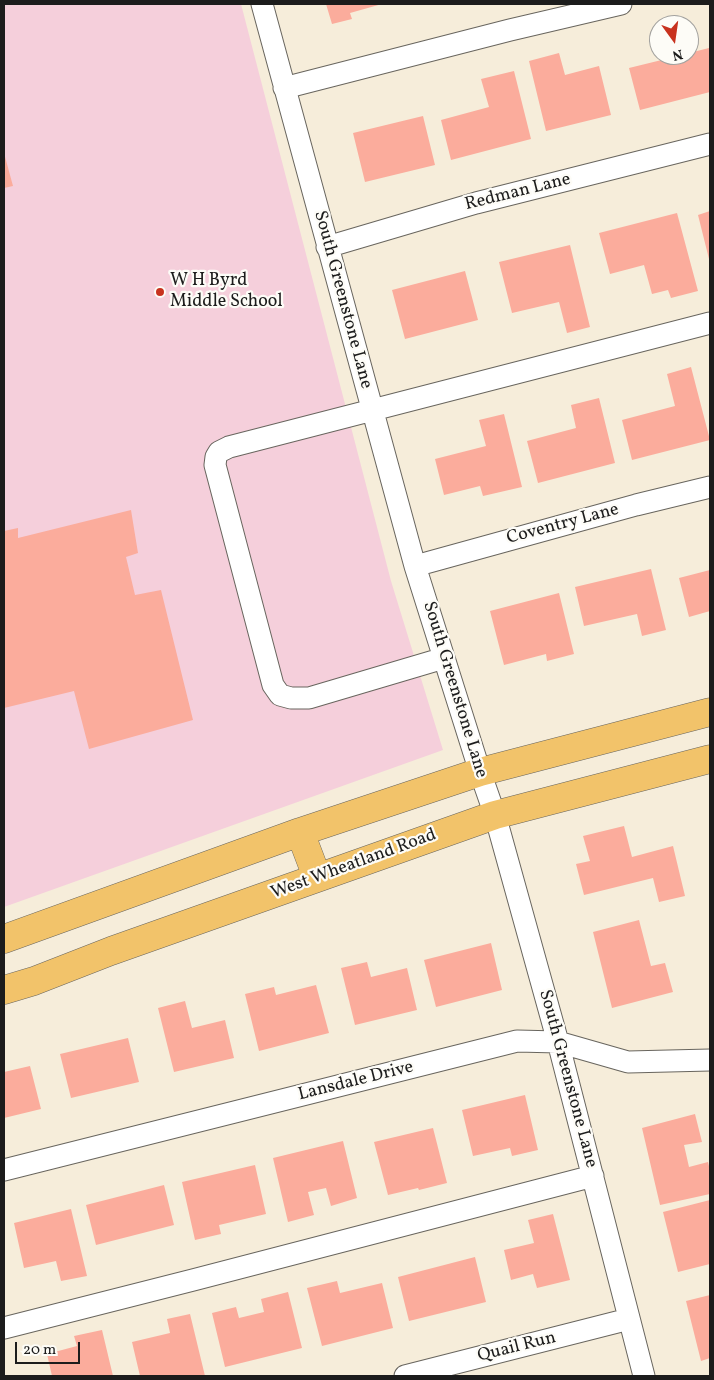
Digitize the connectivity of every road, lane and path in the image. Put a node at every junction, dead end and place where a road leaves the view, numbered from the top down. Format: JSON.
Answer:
{"nodes":[{"id":1,"x":262,"y":4,"type":"edge"},
{"id":2,"x":620,"y":4,"type":"edge"},
{"id":3,"x":284,"y":88,"type":"junction"},
{"id":4,"x":710,"y":144,"type":"edge"},
{"id":5,"x":327,"y":246,"type":"junction"},
{"id":6,"x":710,"y":323,"type":"edge"},
{"id":7,"x":372,"y":410,"type":"junction"},
{"id":8,"x":710,"y":487,"type":"edge"},
{"id":9,"x":416,"y":566,"type":"junction"},
{"id":10,"x":444,"y":658,"type":"junction"},
{"id":11,"x":710,"y":712,"type":"edge"},
{"id":12,"x":710,"y":759,"type":"edge"},
{"id":13,"x":480,"y":772,"type":"junction"},
{"id":14,"x":495,"y":815,"type":"junction"},
{"id":15,"x":300,"y":832,"type":"junction"},
{"id":16,"x":317,"y":877,"type":"junction"},
{"id":17,"x":4,"y":939,"type":"edge"},
{"id":18,"x":4,"y":990,"type":"edge"},
{"id":19,"x":558,"y":1042,"type":"junction"},
{"id":20,"x":710,"y":1060,"type":"edge"},
{"id":21,"x":4,"y":1170,"type":"edge"},
{"id":22,"x":593,"y":1176,"type":"junction"},
{"id":23,"x":629,"y":1319,"type":"junction"},
{"id":24,"x":4,"y":1328,"type":"edge"},
{"id":25,"x":405,"y":1376,"type":"edge"},
{"id":26,"x":644,"y":1376,"type":"edge"}],
"edges":[{"from":1,"to":3,"type":"street","name":"South Greenstone Lane"},
{"from":2,"to":3,"type":"street"},
{"from":3,"to":5,"type":"street","name":"South Greenstone Lane"},
{"from":4,"to":5,"type":"street","name":"Redman Lane"},
{"from":5,"to":7,"type":"street","name":"South Greenstone Lane"},
{"from":6,"to":7,"type":"street"},
{"from":7,"to":9,"type":"street","name":"South Greenstone Lane"},
{"from":7,"to":10,"type":"street"},
{"from":8,"to":9,"type":"street","name":"Coventry Lane"},
{"from":9,"to":10,"type":"street","name":"South Greenstone Lane"},
{"from":10,"to":13,"type":"street","name":"South Greenstone Lane"},
{"from":11,"to":13,"type":"main road"},
{"from":12,"to":14,"type":"main road","name":"West Wheatland Road"},
{"from":13,"to":14,"type":"street","name":"South Greenstone Lane"},
{"from":13,"to":15,"type":"main road"},
{"from":14,"to":16,"type":"main road","name":"West Wheatland Road"},
{"from":14,"to":19,"type":"street","name":"South Greenstone Lane"},
{"from":15,"to":16,"type":"main road"},
{"from":15,"to":17,"type":"main road"},
{"from":16,"to":18,"type":"main road","name":"West Wheatland Road"},
{"from":19,"to":20,"type":"street","name":"Lansdale Drive"},
{"from":19,"to":21,"type":"street","name":"Lansdale Drive"},
{"from":19,"to":22,"type":"street","name":"South Greenstone Lane"},
{"from":22,"to":23,"type":"street","name":"South Greenstone Lane"},
{"from":22,"to":24,"type":"street"},
{"from":23,"to":25,"type":"street","name":"Quail Run"},
{"from":23,"to":26,"type":"street","name":"South Greenstone Lane"}]}
